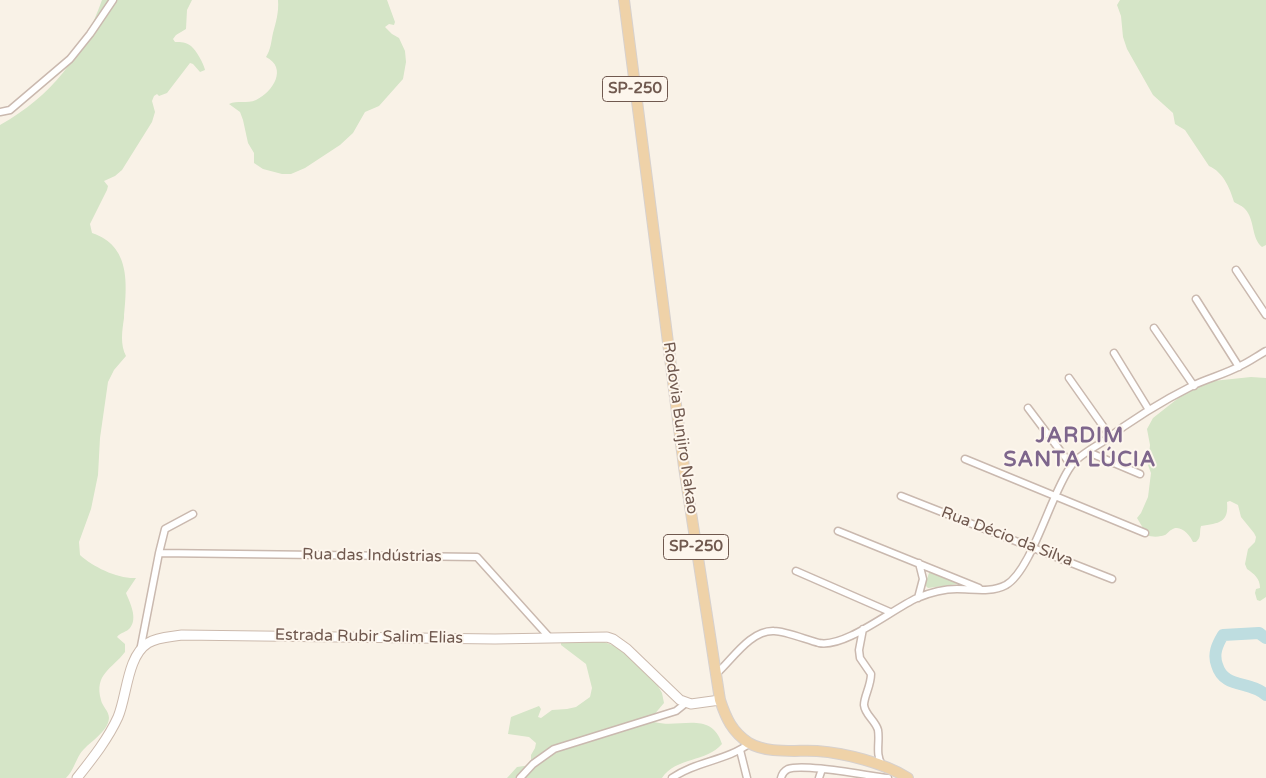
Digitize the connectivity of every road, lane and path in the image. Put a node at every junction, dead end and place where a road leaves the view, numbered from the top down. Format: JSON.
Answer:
{"nodes":[{"id":1,"x":113,"y":0,"type":"edge"},
{"id":2,"x":624,"y":0,"type":"edge"},
{"id":3,"x":0,"y":112,"type":"edge"},
{"id":4,"x":1236,"y":270,"type":"dead end"},
{"id":5,"x":1196,"y":299,"type":"dead end"},
{"id":6,"x":1266,"y":315,"type":"edge"},
{"id":7,"x":1154,"y":328,"type":"dead end"},
{"id":8,"x":1266,"y":351,"type":"edge"},
{"id":9,"x":1114,"y":353,"type":"dead end"},
{"id":10,"x":1239,"y":367,"type":"junction"},
{"id":11,"x":1069,"y":378,"type":"dead end"},
{"id":12,"x":1194,"y":386,"type":"junction"},
{"id":13,"x":1028,"y":408,"type":"dead end"},
{"id":14,"x":1149,"y":410,"type":"junction"},
{"id":15,"x":1110,"y":436,"type":"junction"},
{"id":16,"x":1088,"y":452,"type":"junction"},
{"id":17,"x":964,"y":459,"type":"dead end"},
{"id":18,"x":1071,"y":465,"type":"junction"},
{"id":19,"x":1140,"y":474,"type":"dead end"},
{"id":20,"x":902,"y":496,"type":"dead end"},
{"id":21,"x":1055,"y":496,"type":"junction"},
{"id":22,"x":193,"y":514,"type":"dead end"},
{"id":23,"x":838,"y":531,"type":"dead end"},
{"id":24,"x":1145,"y":533,"type":"dead end"},
{"id":25,"x":1032,"y":548,"type":"junction"},
{"id":26,"x":159,"y":553,"type":"junction"},
{"id":27,"x":919,"y":563,"type":"junction"},
{"id":28,"x":796,"y":571,"type":"dead end"},
{"id":29,"x":1112,"y":578,"type":"dead end"},
{"id":30,"x":985,"y":590,"type":"junction"},
{"id":31,"x":918,"y":598,"type":"junction"},
{"id":32,"x":890,"y":612,"type":"junction"},
{"id":33,"x":863,"y":629,"type":"junction"},
{"id":34,"x":550,"y":638,"type":"junction"},
{"id":35,"x":140,"y":650,"type":"junction"},
{"id":36,"x":716,"y":674,"type":"junction"},
{"id":37,"x":720,"y":700,"type":"junction"},
{"id":38,"x":686,"y":703,"type":"junction"},
{"id":39,"x":750,"y":743,"type":"junction"},
{"id":40,"x":740,"y":750,"type":"junction"},
{"id":41,"x":822,"y":769,"type":"junction"},
{"id":42,"x":888,"y":773,"type":"edge"},
{"id":43,"x":77,"y":778,"type":"edge"},
{"id":44,"x":520,"y":778,"type":"edge"},
{"id":45,"x":672,"y":778,"type":"edge"},
{"id":46,"x":747,"y":778,"type":"edge"},
{"id":47,"x":781,"y":778,"type":"edge"},
{"id":48,"x":819,"y":778,"type":"edge"},
{"id":49,"x":908,"y":778,"type":"edge"}],
"edges":[{"from":1,"to":3,"type":"street"},
{"from":2,"to":36,"type":"main road","name":"Rodovia Bunjiro Nakao","number":"SP-250"},
{"from":4,"to":6,"type":"street"},
{"from":5,"to":10,"type":"street"},
{"from":7,"to":12,"type":"street"},
{"from":8,"to":10,"type":"street"},
{"from":9,"to":14,"type":"street"},
{"from":10,"to":12,"type":"street"},
{"from":11,"to":15,"type":"street"},
{"from":12,"to":14,"type":"street"},
{"from":13,"to":18,"type":"street"},
{"from":14,"to":15,"type":"street"},
{"from":15,"to":16,"type":"street"},
{"from":16,"to":18,"type":"street"},
{"from":16,"to":19,"type":"street"},
{"from":17,"to":21,"type":"street"},
{"from":18,"to":21,"type":"street"},
{"from":20,"to":25,"type":"street","name":"Rua Décio da Silva"},
{"from":21,"to":24,"type":"street"},
{"from":21,"to":25,"type":"street"},
{"from":22,"to":26,"type":"street"},
{"from":23,"to":27,"type":"street"},
{"from":25,"to":29,"type":"street","name":"Rua Décio da Silva"},
{"from":25,"to":30,"type":"street"},
{"from":26,"to":34,"type":"street","name":"Rua das Indústrias"},
{"from":26,"to":35,"type":"street"},
{"from":27,"to":30,"type":"street"},
{"from":27,"to":31,"type":"street"},
{"from":28,"to":32,"type":"street"},
{"from":30,"to":31,"type":"street"},
{"from":31,"to":32,"type":"street"},
{"from":32,"to":33,"type":"street"},
{"from":33,"to":36,"type":"street"},
{"from":33,"to":42,"type":"street"},
{"from":34,"to":35,"type":"street","name":"Estrada Rubir Salim Elias"},
{"from":34,"to":38,"type":"street","name":"Estrada Rubir Salim Elias"},
{"from":35,"to":43,"type":"street"},
{"from":36,"to":37,"type":"main road","name":"Rodovia Bunjiro Nakao","number":"SP-250"},
{"from":37,"to":38,"type":"street"},
{"from":37,"to":39,"type":"main road","name":"Rodovia Bunjiro Nakao","number":"SP-250"},
{"from":38,"to":44,"type":"street"},
{"from":39,"to":40,"type":"street"},
{"from":39,"to":42,"type":"main road","name":"Rodovia Bunjiro Nakao","number":"SP-250"},
{"from":40,"to":45,"type":"street"},
{"from":40,"to":46,"type":"street"},
{"from":41,"to":42,"type":"street"},
{"from":41,"to":47,"type":"street"},
{"from":41,"to":48,"type":"street"},
{"from":42,"to":49,"type":"main road","name":"Rodovia Bunjiro Nakao","number":"SP-250"}]}
